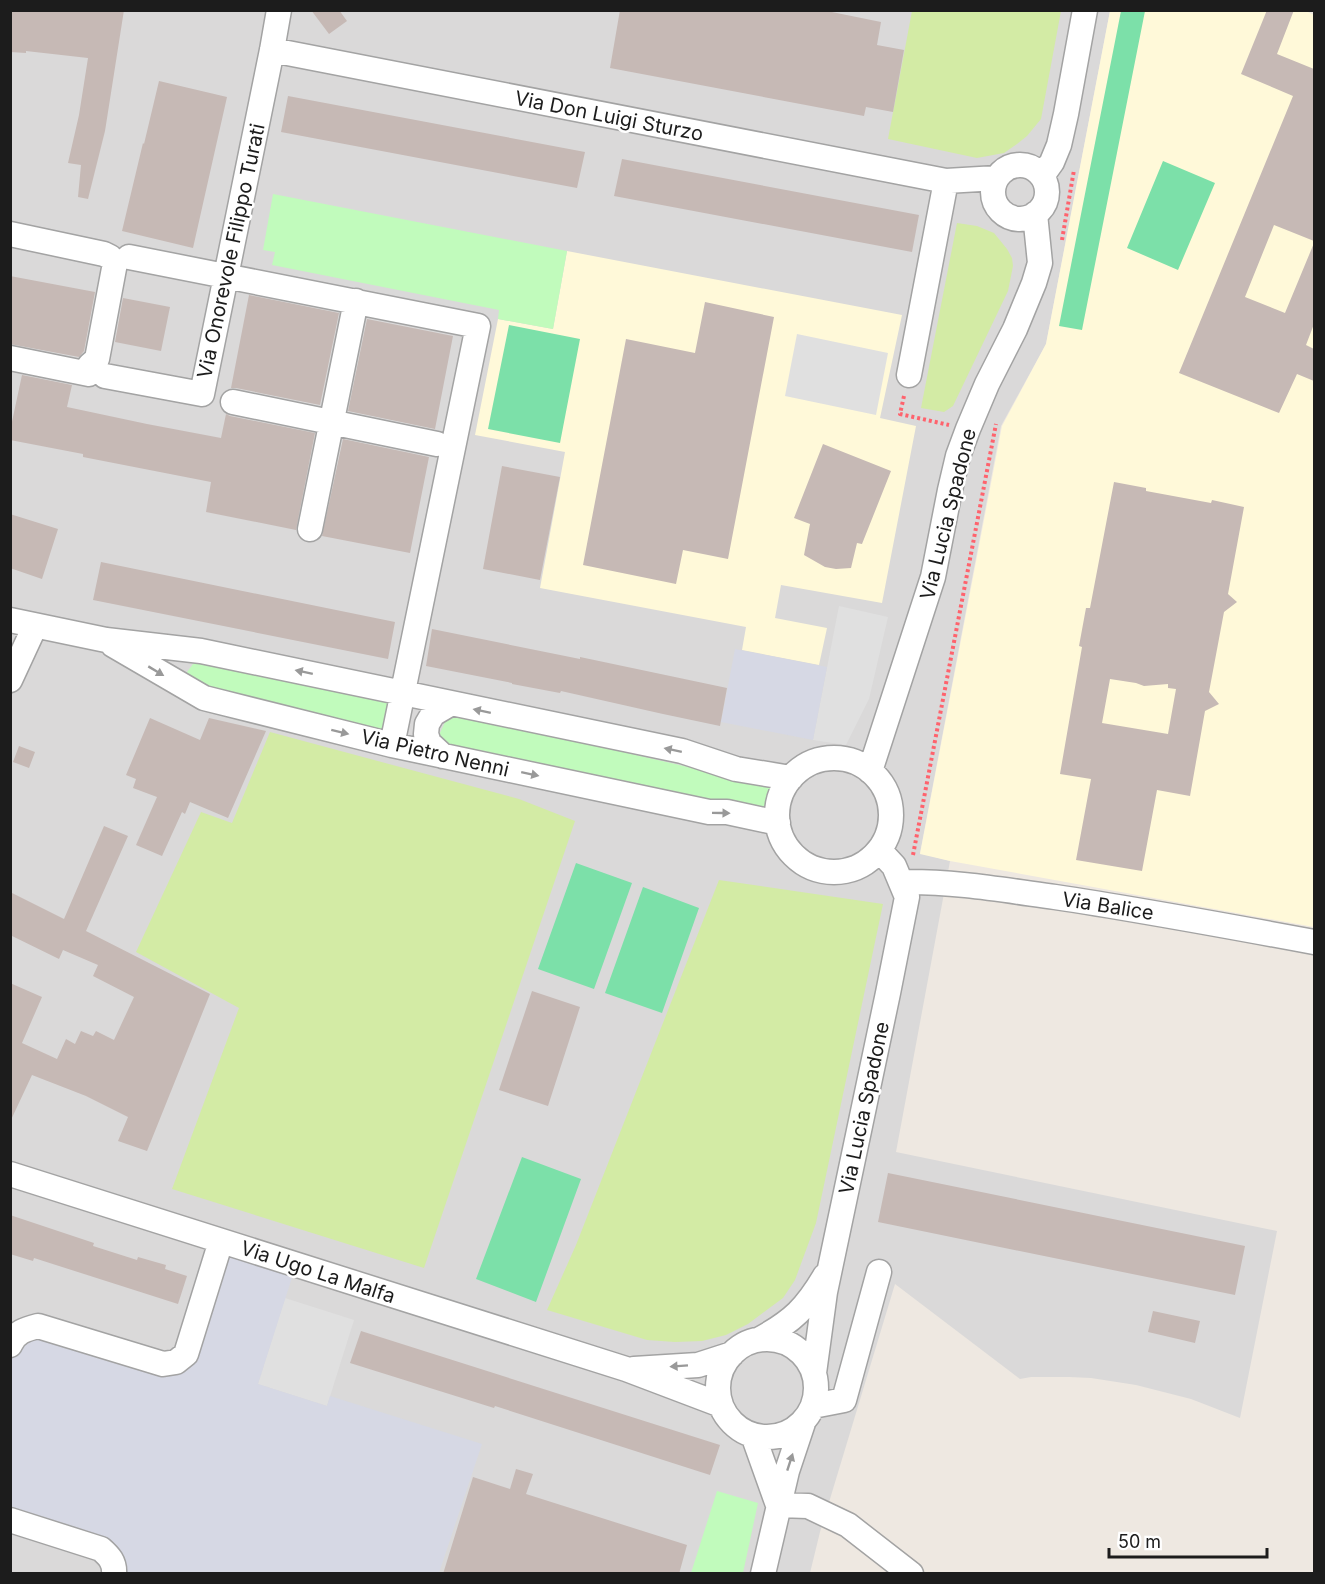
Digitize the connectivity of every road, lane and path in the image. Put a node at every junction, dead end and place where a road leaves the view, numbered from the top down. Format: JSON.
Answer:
{"nodes":[{"id":1,"x":279,"y":10,"type":"edge"},
{"id":2,"x":1085,"y":10,"type":"edge"},
{"id":3,"x":272,"y":51,"type":"junction"},
{"id":4,"x":1066,"y":114,"type":"junction"},
{"id":5,"x":1076,"y":159,"type":"dead end"},
{"id":6,"x":1007,"y":172,"type":"junction"},
{"id":7,"x":1042,"y":177,"type":"junction"},
{"id":8,"x":946,"y":181,"type":"junction"},
{"id":9,"x":1003,"y":210,"type":"junction"},
{"id":10,"x":1035,"y":214,"type":"junction"},
{"id":11,"x":10,"y":234,"type":"edge"},
{"id":12,"x":1060,"y":250,"type":"dead end"},
{"id":13,"x":129,"y":257,"type":"dead end"},
{"id":14,"x":1040,"y":263,"type":"junction"},
{"id":15,"x":225,"y":275,"type":"junction"},
{"id":16,"x":356,"y":301,"type":"junction"},
{"id":17,"x":10,"y":358,"type":"edge"},
{"id":18,"x":97,"y":375,"type":"junction"},
{"id":19,"x":909,"y":375,"type":"joint"},
{"id":20,"x":219,"y":398,"type":"junction"},
{"id":21,"x":998,"y":416,"type":"dead end"},
{"id":22,"x":331,"y":422,"type":"junction"},
{"id":23,"x":968,"y":429,"type":"junction"},
{"id":24,"x":437,"y":444,"type":"dead end"},
{"id":25,"x":310,"y":529,"type":"dead end"},
{"id":26,"x":10,"y":620,"type":"edge"},
{"id":27,"x":35,"y":626,"type":"junction"},
{"id":28,"x":106,"y":640,"type":"junction"},
{"id":29,"x":10,"y":680,"type":"edge"},
{"id":30,"x":403,"y":692,"type":"junction"},
{"id":31,"x":450,"y":704,"type":"junction"},
{"id":32,"x":392,"y":745,"type":"junction"},
{"id":33,"x":442,"y":756,"type":"junction"},
{"id":34,"x":870,"y":771,"type":"junction"},
{"id":35,"x":791,"y":778,"type":"junction"},
{"id":36,"x":778,"y":823,"type":"junction"},
{"id":37,"x":880,"y":852,"type":"dead end"},
{"id":38,"x":912,"y":858,"type":"dead end"},
{"id":39,"x":901,"y":882,"type":"junction"},
{"id":40,"x":1314,"y":942,"type":"edge"},
{"id":41,"x":10,"y":1174,"type":"edge"},
{"id":42,"x":221,"y":1241,"type":"junction"},
{"id":43,"x":831,"y":1266,"type":"junction"},
{"id":44,"x":879,"y":1272,"type":"dead end"},
{"id":45,"x":760,"y":1339,"type":"junction"},
{"id":46,"x":10,"y":1345,"type":"edge"},
{"id":47,"x":732,"y":1354,"type":"junction"},
{"id":48,"x":626,"y":1370,"type":"junction"},
{"id":49,"x":814,"y":1373,"type":"junction"},
{"id":50,"x":721,"y":1405,"type":"junction"},
{"id":51,"x":808,"y":1413,"type":"junction"},
{"id":52,"x":753,"y":1435,"type":"junction"},
{"id":53,"x":778,"y":1505,"type":"junction"},
{"id":54,"x":10,"y":1520,"type":"edge"},
{"id":55,"x":114,"y":1574,"type":"edge"},
{"id":56,"x":763,"y":1574,"type":"edge"},
{"id":57,"x":911,"y":1574,"type":"edge"}],
"edges":[{"from":1,"to":3,"type":"street","name":"Via Onorevole Filippo Turati"},
{"from":2,"to":4,"type":"street"},
{"from":3,"to":8,"type":"street","name":"Via Don Luigi Sturzo"},
{"from":3,"to":15,"type":"street","name":"Via Onorevole Filippo Turati"},
{"from":4,"to":6,"type":"street"},
{"from":4,"to":7,"type":"street"},
{"from":5,"to":12,"type":"path"},
{"from":6,"to":7,"type":"street"},
{"from":6,"to":8,"type":"street"},
{"from":6,"to":9,"type":"street"},
{"from":7,"to":10,"type":"street"},
{"from":8,"to":9,"type":"street"},
{"from":8,"to":19,"type":"street"},
{"from":9,"to":10,"type":"street"},
{"from":9,"to":14,"type":"street"},
{"from":10,"to":14,"type":"street"},
{"from":11,"to":18,"type":"street"},
{"from":13,"to":15,"type":"street"},
{"from":14,"to":23,"type":"street","name":"Via Lucia Spadone"},
{"from":15,"to":16,"type":"street"},
{"from":15,"to":20,"type":"street","name":"Via Onorevole Filippo Turati"},
{"from":16,"to":22,"type":"street"},
{"from":16,"to":30,"type":"street"},
{"from":17,"to":18,"type":"street","name":"Via Onorevole Filippo Turati"},
{"from":18,"to":20,"type":"street","name":"Via Onorevole Filippo Turati"},
{"from":19,"to":23,"type":"path"},
{"from":20,"to":22,"type":"street"},
{"from":21,"to":38,"type":"path"},
{"from":22,"to":24,"type":"street"},
{"from":22,"to":25,"type":"street"},
{"from":23,"to":34,"type":"street","name":"Via Lucia Spadone"},
{"from":26,"to":27,"type":"street","name":"Via Pietro Nenni"},
{"from":27,"to":28,"type":"street","name":"Via Pietro Nenni"},
{"from":27,"to":29,"type":"street"},
{"from":30,"to":28,"type":"street","name":"Via Pietro Nenni","one_way":true},
{"from":28,"to":32,"type":"street","name":"Via Pietro Nenni","one_way":true},
{"from":30,"to":31,"type":"street","name":"Via Pietro Nenni"},
{"from":30,"to":32,"type":"street"},
{"from":31,"to":33,"type":"street"},
{"from":35,"to":31,"type":"street","name":"Via Pietro Nenni","one_way":true},
{"from":32,"to":33,"type":"street","name":"Via Pietro Nenni"},
{"from":33,"to":36,"type":"street","name":"Via Pietro Nenni","one_way":true},
{"from":34,"to":35,"type":"street"},
{"from":34,"to":36,"type":"street"},
{"from":35,"to":36,"type":"street"},
{"from":37,"to":39,"type":"street","name":"Via Lucia Spadone"},
{"from":39,"to":40,"type":"street","name":"Via Balice"},
{"from":39,"to":43,"type":"street","name":"Via Lucia Spadone"},
{"from":41,"to":42,"type":"street","name":"Via Ugo La Malfa"},
{"from":42,"to":46,"type":"street"},
{"from":42,"to":48,"type":"street","name":"Via Ugo La Malfa"},
{"from":43,"to":45,"type":"street"},
{"from":43,"to":49,"type":"street","name":"Via Lucia Spadone"},
{"from":44,"to":51,"type":"street"},
{"from":45,"to":47,"type":"street"},
{"from":45,"to":49,"type":"street"},
{"from":47,"to":48,"type":"street","one_way":true},
{"from":47,"to":50,"type":"street"},
{"from":48,"to":50,"type":"street","name":"Via Ugo La Malfa"},
{"from":49,"to":51,"type":"street"},
{"from":50,"to":52,"type":"street"},
{"from":51,"to":52,"type":"street"},
{"from":53,"to":51,"type":"street","one_way":true},
{"from":52,"to":53,"type":"street"},
{"from":53,"to":56,"type":"street"},
{"from":53,"to":57,"type":"street"},
{"from":54,"to":55,"type":"street"}]}
